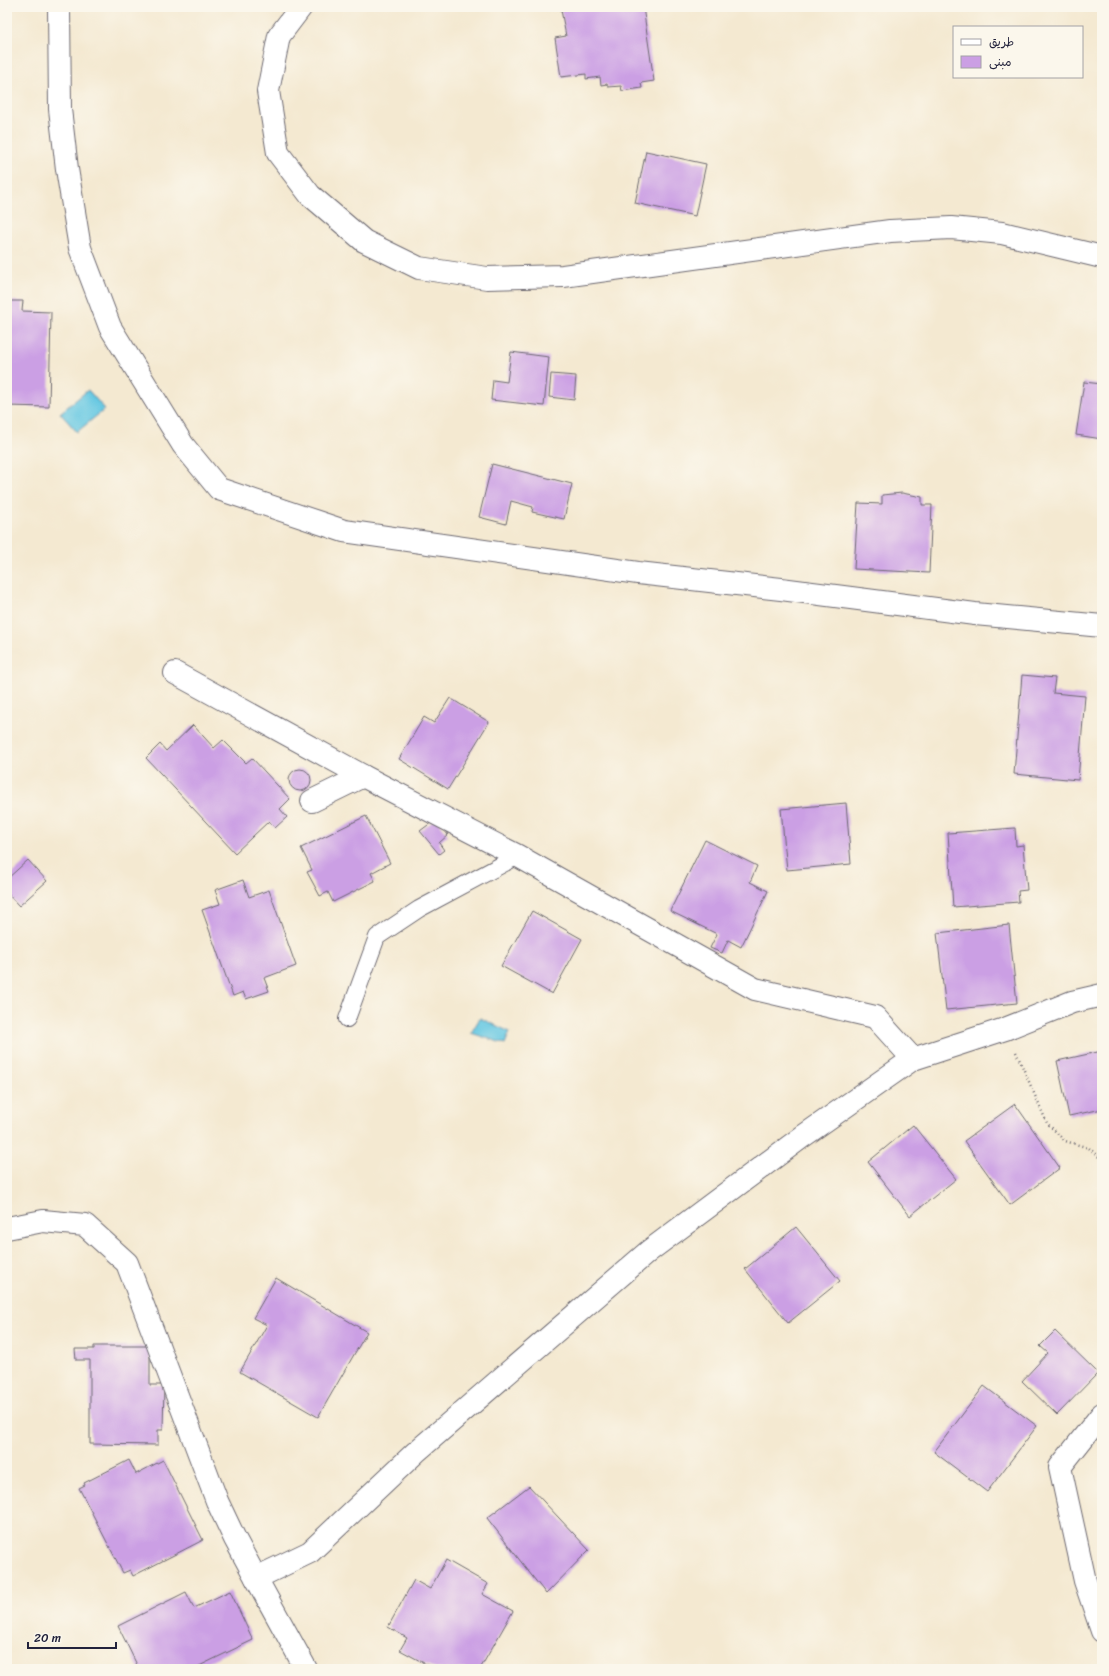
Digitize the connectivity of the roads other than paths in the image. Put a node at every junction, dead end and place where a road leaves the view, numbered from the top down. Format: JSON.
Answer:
{"nodes":[{"id":1,"x":59,"y":7,"type":"edge"},
{"id":2,"x":301,"y":7,"type":"edge"},
{"id":3,"x":1102,"y":258,"type":"edge"},
{"id":4,"x":1102,"y":626,"type":"edge"},
{"id":5,"x":175,"y":673,"type":"dead end"},
{"id":6,"x":363,"y":776,"type":"junction"},
{"id":7,"x":312,"y":801,"type":"dead end"},
{"id":8,"x":518,"y":856,"type":"junction"},
{"id":9,"x":1102,"y":995,"type":"edge"},
{"id":10,"x":348,"y":1019,"type":"dead end"},
{"id":11,"x":913,"y":1059,"type":"junction"},
{"id":12,"x":7,"y":1228,"type":"edge"},
{"id":13,"x":1102,"y":1414,"type":"edge"},
{"id":14,"x":256,"y":1578,"type":"junction"},
{"id":15,"x":1102,"y":1631,"type":"edge"},
{"id":16,"x":306,"y":1669,"type":"edge"}],
"edges":[{"from":1,"to":4,"type":"street"},
{"from":2,"to":3,"type":"street"},
{"from":5,"to":6,"type":"street"},
{"from":6,"to":7,"type":"street"},
{"from":6,"to":8,"type":"street"},
{"from":8,"to":10,"type":"lane"},
{"from":8,"to":11,"type":"street"},
{"from":9,"to":11,"type":"street"},
{"from":11,"to":14,"type":"street"},
{"from":12,"to":14,"type":"street"},
{"from":13,"to":15,"type":"street"},
{"from":14,"to":16,"type":"street"}]}
